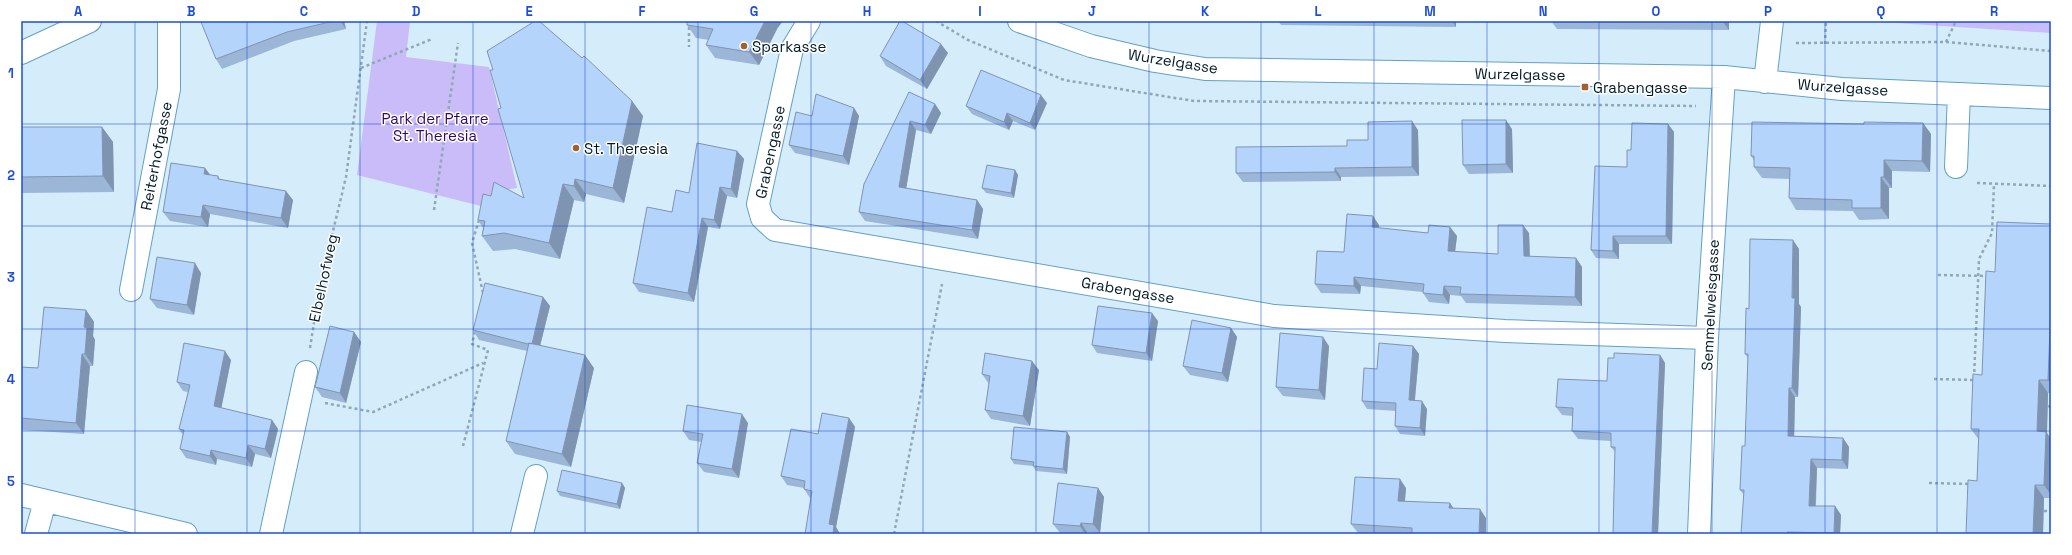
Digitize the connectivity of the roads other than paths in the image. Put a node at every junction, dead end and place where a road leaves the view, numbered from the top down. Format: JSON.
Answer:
{"nodes":[{"id":1,"x":90,"y":21,"type":"edge"},
{"id":2,"x":169,"y":21,"type":"edge"},
{"id":3,"x":809,"y":21,"type":"edge"},
{"id":4,"x":1019,"y":21,"type":"edge"},
{"id":5,"x":1772,"y":21,"type":"edge"},
{"id":6,"x":21,"y":54,"type":"edge"},
{"id":7,"x":1724,"y":77,"type":"junction"},
{"id":8,"x":1765,"y":82,"type":"junction"},
{"id":9,"x":1959,"y":94,"type":"junction"},
{"id":10,"x":2051,"y":98,"type":"edge"},
{"id":11,"x":1956,"y":166,"type":"dead end"},
{"id":12,"x":131,"y":290,"type":"dead end"},
{"id":13,"x":1707,"y":338,"type":"junction"},
{"id":14,"x":306,"y":372,"type":"road end"},
{"id":15,"x":536,"y":476,"type":"dead end"},
{"id":16,"x":21,"y":495,"type":"edge"},
{"id":17,"x":45,"y":501,"type":"junction"},
{"id":18,"x":36,"y":534,"type":"edge"},
{"id":19,"x":186,"y":534,"type":"edge"},
{"id":20,"x":271,"y":534,"type":"edge"},
{"id":21,"x":522,"y":534,"type":"edge"},
{"id":22,"x":1699,"y":534,"type":"edge"}],
"edges":[{"from":1,"to":6,"type":"street"},
{"from":2,"to":12,"type":"street","name":"Reiterhofgasse"},
{"from":3,"to":13,"type":"street","name":"Grabengasse"},
{"from":4,"to":7,"type":"street","name":"Wurzelgasse"},
{"from":5,"to":8,"type":"street"},
{"from":7,"to":8,"type":"street","name":"Wurzelgasse"},
{"from":7,"to":13,"type":"street","name":"Semmelweisgasse"},
{"from":8,"to":9,"type":"street","name":"Wurzelgasse"},
{"from":9,"to":10,"type":"street","name":"Wurzelgasse"},
{"from":9,"to":11,"type":"street"},
{"from":13,"to":22,"type":"street","name":"Semmelweisgasse"},
{"from":14,"to":20,"type":"street"},
{"from":15,"to":21,"type":"street"},
{"from":16,"to":17,"type":"street"},
{"from":17,"to":18,"type":"street"},
{"from":17,"to":19,"type":"street"}]}
